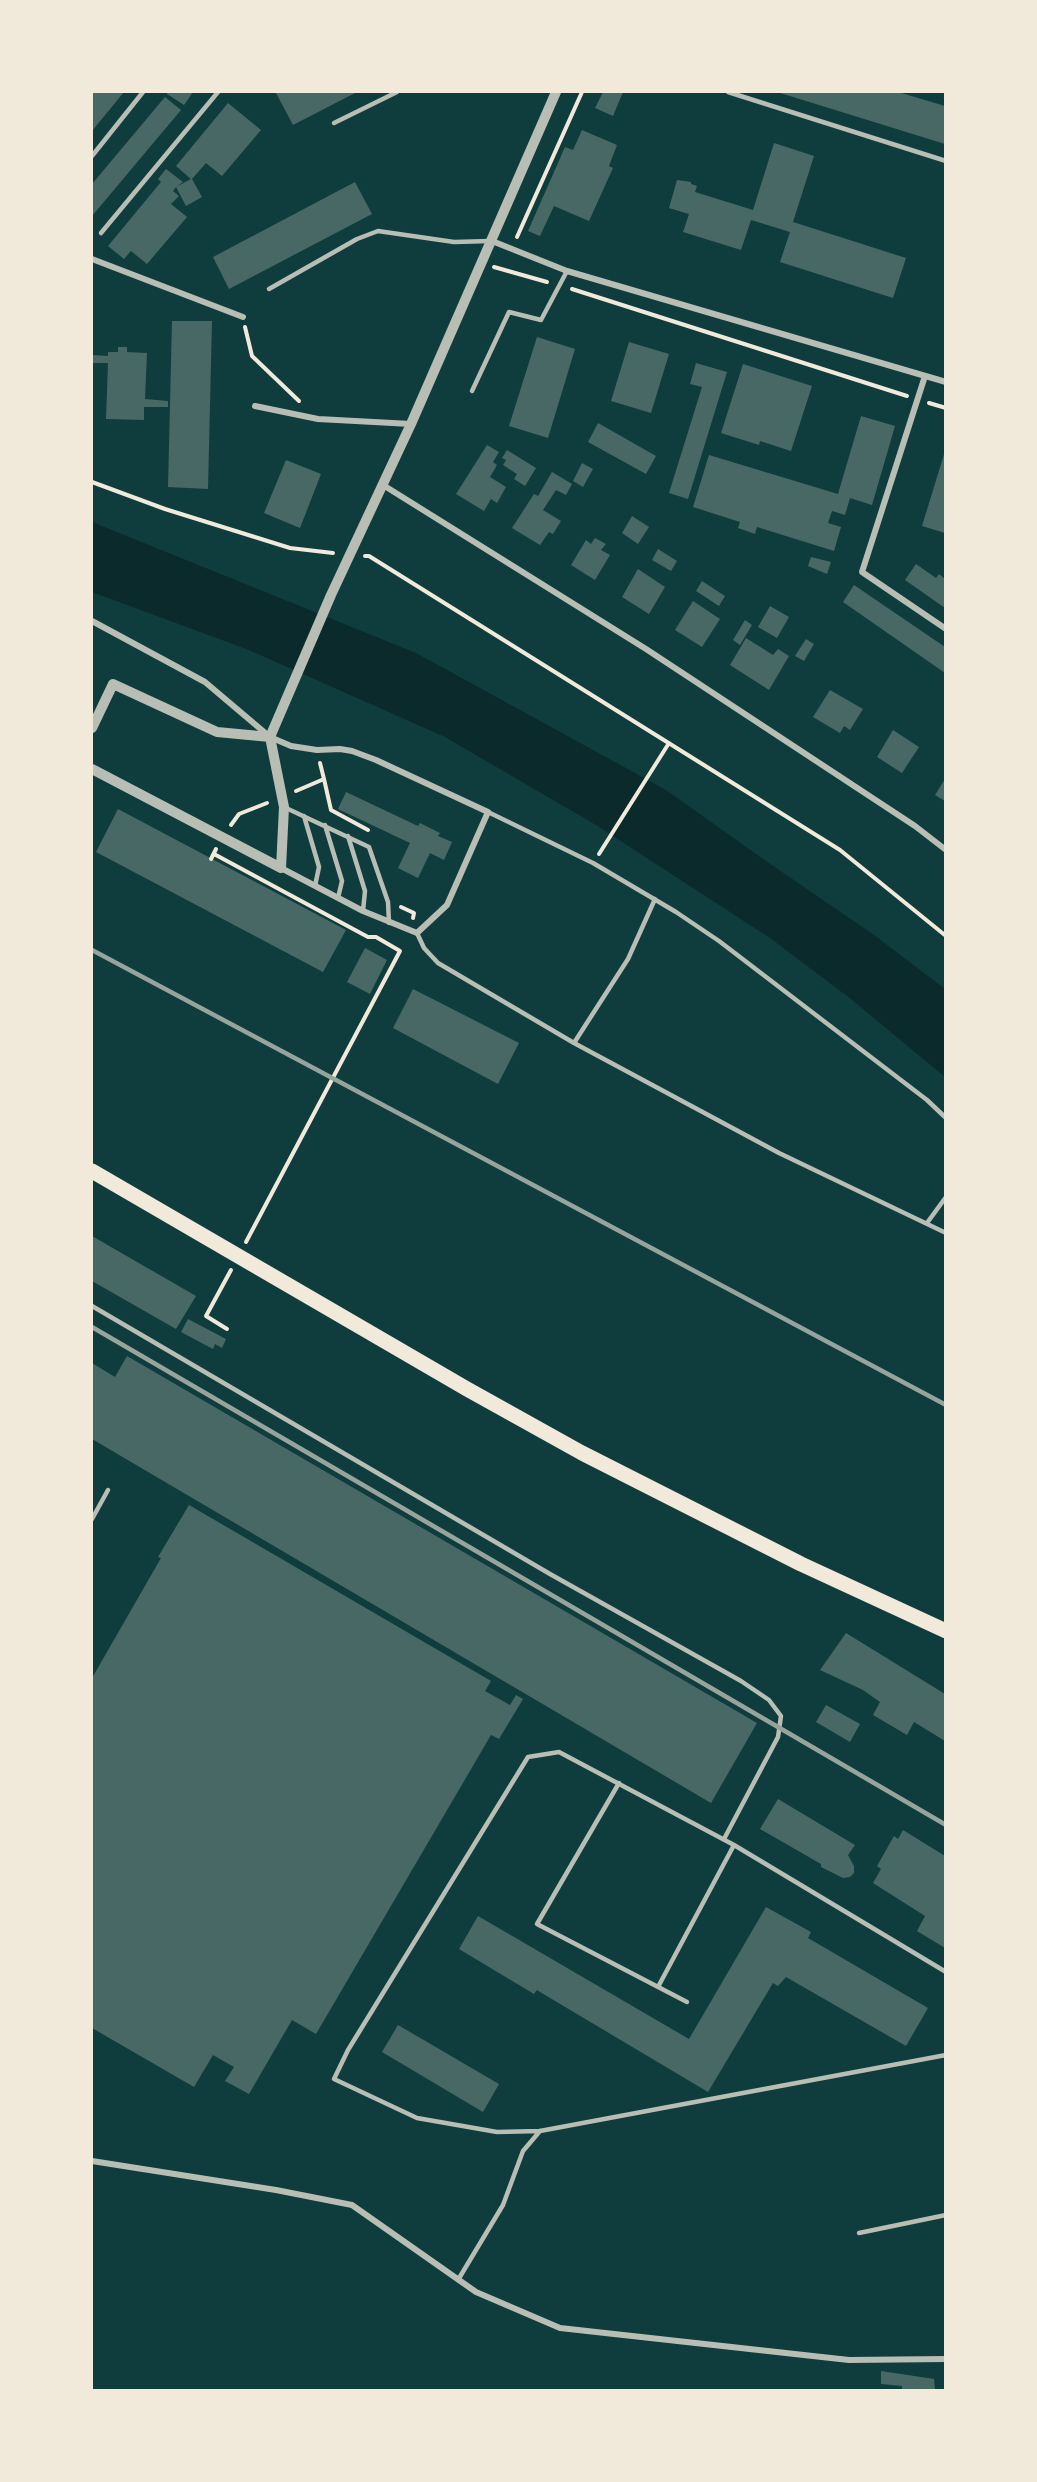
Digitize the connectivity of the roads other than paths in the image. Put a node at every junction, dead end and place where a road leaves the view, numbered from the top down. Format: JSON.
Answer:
{"nodes":[{"id":1,"x":143,"y":92,"type":"edge"},
{"id":2,"x":218,"y":92,"type":"edge"},
{"id":3,"x":397,"y":92,"type":"edge"},
{"id":4,"x":556,"y":92,"type":"edge"},
{"id":5,"x":728,"y":92,"type":"edge"},
{"id":6,"x":334,"y":123,"type":"dead end"},
{"id":7,"x":92,"y":156,"type":"edge"},
{"id":8,"x":945,"y":161,"type":"edge"},
{"id":9,"x":101,"y":233,"type":"dead end"},
{"id":10,"x":492,"y":241,"type":"junction"},
{"id":11,"x":92,"y":260,"type":"edge"},
{"id":12,"x":567,"y":271,"type":"junction"},
{"id":13,"x":269,"y":289,"type":"dead end"},
{"id":14,"x":243,"y":317,"type":"road end"},
{"id":15,"x":926,"y":376,"type":"junction"},
{"id":16,"x":945,"y":382,"type":"edge"},
{"id":17,"x":472,"y":391,"type":"dead end"},
{"id":18,"x":255,"y":406,"type":"dead end"},
{"id":19,"x":411,"y":424,"type":"junction"},
{"id":20,"x":383,"y":485,"type":"junction"},
{"id":21,"x":92,"y":621,"type":"edge"},
{"id":22,"x":945,"y":629,"type":"edge"},
{"id":23,"x":92,"y":728,"type":"edge"},
{"id":24,"x":270,"y":737,"type":"junction"},
{"id":25,"x":92,"y":769,"type":"edge"},
{"id":26,"x":283,"y":802,"type":"junction"},
{"id":27,"x":488,"y":812,"type":"junction"},
{"id":28,"x":304,"y":816,"type":"junction"},
{"id":29,"x":325,"y":825,"type":"junction"},
{"id":30,"x":348,"y":836,"type":"junction"},
{"id":31,"x":945,"y":850,"type":"edge"},
{"id":32,"x":280,"y":868,"type":"junction"},
{"id":33,"x":315,"y":886,"type":"junction"},
{"id":34,"x":338,"y":898,"type":"junction"},
{"id":35,"x":655,"y":899,"type":"junction"},
{"id":36,"x":363,"y":910,"type":"junction"},
{"id":37,"x":389,"y":922,"type":"junction"},
{"id":38,"x":417,"y":933,"type":"junction"},
{"id":39,"x":574,"y":1043,"type":"junction"},
{"id":40,"x":945,"y":1118,"type":"edge"},
{"id":41,"x":92,"y":1171,"type":"edge"},
{"id":42,"x":945,"y":1197,"type":"edge"},
{"id":43,"x":927,"y":1223,"type":"junction"},
{"id":44,"x":945,"y":1233,"type":"edge"},
{"id":45,"x":92,"y":1306,"type":"edge"},
{"id":46,"x":108,"y":1491,"type":"dead end"},
{"id":47,"x":92,"y":1519,"type":"edge"},
{"id":48,"x":945,"y":1631,"type":"edge"},
{"id":49,"x":619,"y":1784,"type":"junction"},
{"id":50,"x":724,"y":1839,"type":"junction"},
{"id":51,"x":734,"y":1845,"type":"junction"},
{"id":52,"x":945,"y":1972,"type":"edge"},
{"id":53,"x":658,"y":1987,"type":"junction"},
{"id":54,"x":687,"y":2002,"type":"dead end"},
{"id":55,"x":945,"y":2055,"type":"edge"},
{"id":56,"x":540,"y":2131,"type":"junction"},
{"id":57,"x":92,"y":2161,"type":"edge"},
{"id":58,"x":945,"y":2216,"type":"edge"},
{"id":59,"x":859,"y":2233,"type":"dead end"},
{"id":60,"x":458,"y":2280,"type":"junction"},
{"id":61,"x":945,"y":2359,"type":"edge"}],
"edges":[{"from":1,"to":7,"type":"lane"},
{"from":2,"to":9,"type":"lane"},
{"from":3,"to":6,"type":"lane"},
{"from":4,"to":10,"type":"street"},
{"from":5,"to":8,"type":"lane"},
{"from":10,"to":12,"type":"street"},
{"from":10,"to":13,"type":"lane"},
{"from":10,"to":19,"type":"street"},
{"from":11,"to":14,"type":"street"},
{"from":12,"to":15,"type":"street"},
{"from":12,"to":17,"type":"lane"},
{"from":15,"to":16,"type":"street"},
{"from":15,"to":22,"type":"street"},
{"from":18,"to":19,"type":"street"},
{"from":19,"to":20,"type":"street"},
{"from":20,"to":24,"type":"street"},
{"from":20,"to":31,"type":"street"},
{"from":21,"to":24,"type":"street"},
{"from":23,"to":24,"type":"street"},
{"from":24,"to":26,"type":"street"},
{"from":24,"to":27,"type":"street"},
{"from":25,"to":32,"type":"street"},
{"from":26,"to":28,"type":"lane"},
{"from":26,"to":32,"type":"street"},
{"from":27,"to":35,"type":"lane"},
{"from":27,"to":38,"type":"street"},
{"from":28,"to":29,"type":"lane"},
{"from":28,"to":33,"type":"lane"},
{"from":29,"to":30,"type":"lane"},
{"from":29,"to":34,"type":"lane"},
{"from":30,"to":36,"type":"lane"},
{"from":30,"to":37,"type":"lane"},
{"from":32,"to":33,"type":"street"},
{"from":33,"to":34,"type":"street"},
{"from":34,"to":36,"type":"street"},
{"from":35,"to":39,"type":"lane"},
{"from":35,"to":40,"type":"lane"},
{"from":36,"to":37,"type":"street"},
{"from":37,"to":38,"type":"street"},
{"from":38,"to":39,"type":"lane"},
{"from":39,"to":43,"type":"lane"},
{"from":41,"to":48,"type":"main road"},
{"from":42,"to":43,"type":"lane"},
{"from":43,"to":44,"type":"lane"},
{"from":45,"to":50,"type":"lane"},
{"from":46,"to":47,"type":"lane"},
{"from":49,"to":50,"type":"lane"},
{"from":49,"to":53,"type":"lane"},
{"from":49,"to":56,"type":"lane"},
{"from":50,"to":51,"type":"lane"},
{"from":51,"to":52,"type":"lane"},
{"from":51,"to":53,"type":"lane"},
{"from":53,"to":54,"type":"lane"},
{"from":55,"to":56,"type":"lane"},
{"from":56,"to":60,"type":"lane"},
{"from":57,"to":60,"type":"street"},
{"from":58,"to":59,"type":"lane"},
{"from":60,"to":61,"type":"street"}]}
